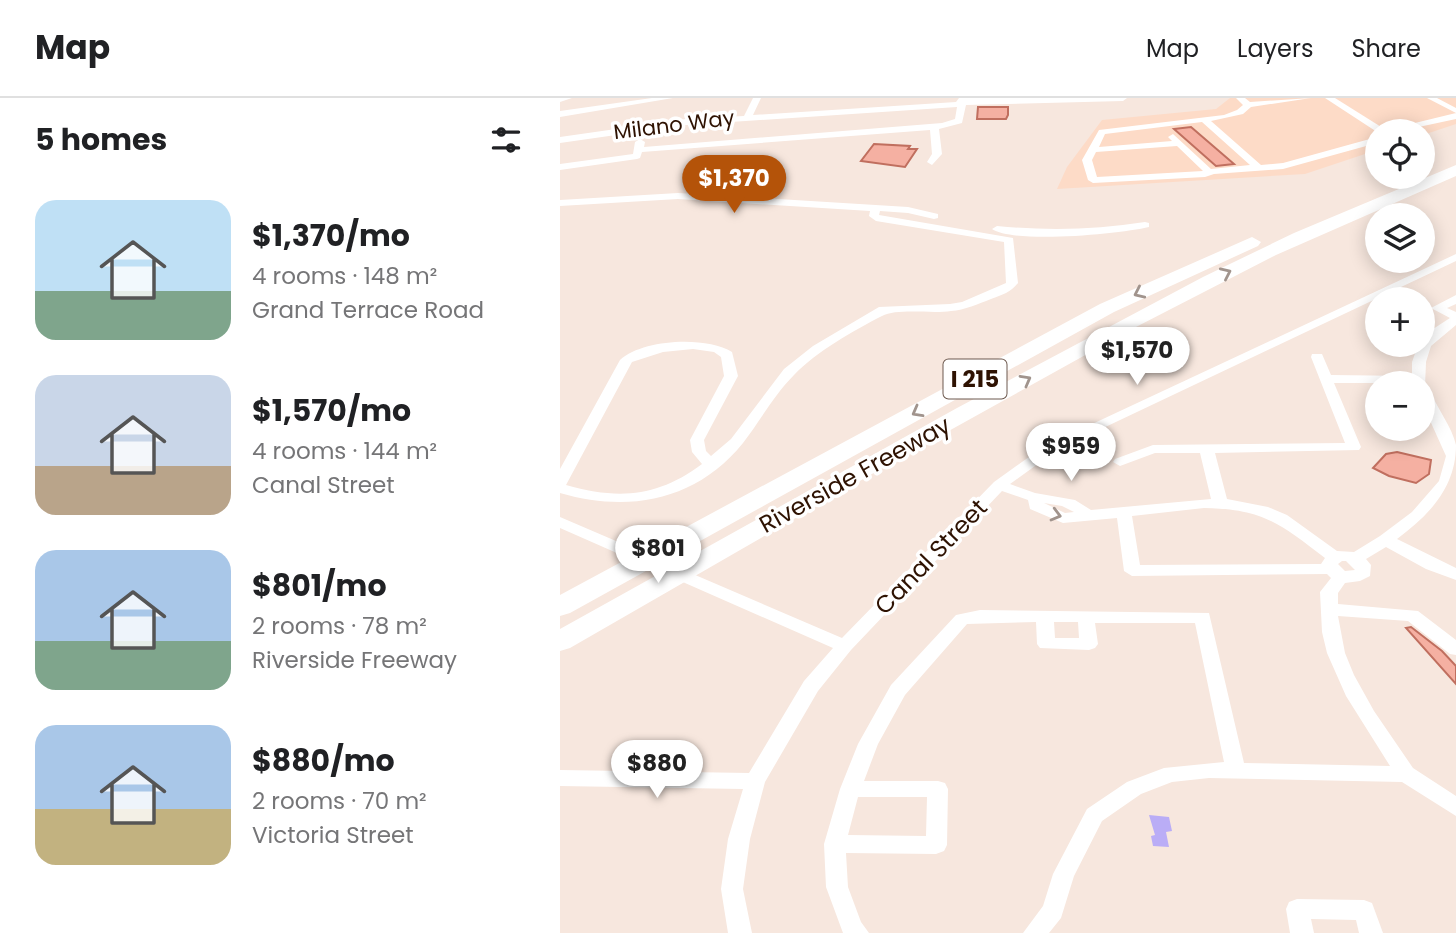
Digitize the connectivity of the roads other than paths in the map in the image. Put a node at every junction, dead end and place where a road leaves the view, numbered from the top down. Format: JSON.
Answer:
{"nodes":[{"id":1,"x":566,"y":98,"type":"edge"},
{"id":2,"x":668,"y":98,"type":"edge"},
{"id":3,"x":757,"y":98,"type":"edge"},
{"id":4,"x":1123,"y":98,"type":"edge"},
{"id":5,"x":1307,"y":98,"type":"edge"},
{"id":6,"x":1329,"y":98,"type":"edge"},
{"id":7,"x":1431,"y":98,"type":"edge"},
{"id":8,"x":560,"y":99,"type":"edge"},
{"id":9,"x":1035,"y":99,"type":"edge"},
{"id":10,"x":1101,"y":99,"type":"edge"},
{"id":11,"x":963,"y":101,"type":"edge"},
{"id":12,"x":1244,"y":102,"type":"edge"},
{"id":13,"x":889,"y":103,"type":"edge"},
{"id":14,"x":560,"y":114,"type":"edge"},
{"id":15,"x":1456,"y":114,"type":"edge"},
{"id":16,"x":748,"y":117,"type":"junction"},
{"id":17,"x":1203,"y":119,"type":"junction"},
{"id":18,"x":1435,"y":119,"type":"edge"},
{"id":19,"x":1365,"y":120,"type":"edge"},
{"id":20,"x":1158,"y":124,"type":"junction"},
{"id":21,"x":643,"y":128,"type":"junction"},
{"id":22,"x":934,"y":128,"type":"junction"},
{"id":23,"x":560,"y":140,"type":"edge"},
{"id":24,"x":1180,"y":143,"type":"junction"},
{"id":25,"x":1365,"y":143,"type":"edge"},
{"id":26,"x":638,"y":150,"type":"junction"},
{"id":27,"x":1091,"y":150,"type":"junction"},
{"id":28,"x":1456,"y":155,"type":"edge"},
{"id":29,"x":932,"y":162,"type":"dead end"},
{"id":30,"x":1435,"y":164,"type":"edge"},
{"id":31,"x":560,"y":167,"type":"edge"},
{"id":32,"x":1258,"y":167,"type":"junction"},
{"id":33,"x":1456,"y":170,"type":"edge"},
{"id":34,"x":1209,"y":172,"type":"junction"},
{"id":35,"x":1377,"y":189,"type":"edge"},
{"id":36,"x":560,"y":203,"type":"edge"},
{"id":37,"x":876,"y":208,"type":"junction"},
{"id":38,"x":1145,"y":225,"type":"dead end"},
{"id":39,"x":1456,"y":257,"type":"edge"},
{"id":40,"x":1456,"y":299,"type":"edge"},
{"id":41,"x":1437,"y":308,"type":"joint"},
{"id":42,"x":1456,"y":318,"type":"edge"},
{"id":43,"x":1317,"y":357,"type":"dead end"},
{"id":44,"x":1418,"y":371,"type":"edge"},
{"id":45,"x":1326,"y":379,"type":"junction"},
{"id":46,"x":1365,"y":381,"type":"edge"},
{"id":47,"x":1435,"y":416,"type":"edge"},
{"id":48,"x":1206,"y":448,"type":"junction"},
{"id":49,"x":1120,"y":462,"type":"dead end"},
{"id":50,"x":709,"y":463,"type":"junction"},
{"id":51,"x":1454,"y":471,"type":"edge"},
{"id":52,"x":999,"y":485,"type":"junction"},
{"id":53,"x":560,"y":486,"type":"edge"},
{"id":54,"x":1220,"y":503,"type":"junction"},
{"id":55,"x":1124,"y":512,"type":"junction"},
{"id":56,"x":560,"y":522,"type":"edge"},
{"id":57,"x":1385,"y":540,"type":"junction"},
{"id":58,"x":1335,"y":568,"type":"junction"},
{"id":59,"x":1456,"y":574,"type":"edge"},
{"id":60,"x":1329,"y":601,"type":"junction"},
{"id":61,"x":560,"y":607,"type":"edge"},
{"id":62,"x":1045,"y":617,"type":"junction"},
{"id":63,"x":1086,"y":617,"type":"junction"},
{"id":64,"x":560,"y":641,"type":"edge"},
{"id":65,"x":845,"y":646,"type":"junction"},
{"id":66,"x":1456,"y":649,"type":"edge"},
{"id":67,"x":1236,"y":770,"type":"junction"},
{"id":68,"x":1406,"y":774,"type":"junction"},
{"id":69,"x":560,"y":778,"type":"edge"},
{"id":70,"x":755,"y":781,"type":"junction"},
{"id":71,"x":850,"y":789,"type":"junction"},
{"id":72,"x":1456,"y":807,"type":"edge"},
{"id":73,"x":835,"y":844,"type":"junction"},
{"id":74,"x":740,"y":933,"type":"edge"},
{"id":75,"x":857,"y":933,"type":"edge"},
{"id":76,"x":1035,"y":933,"type":"edge"},
{"id":77,"x":1302,"y":933,"type":"edge"},
{"id":78,"x":1371,"y":933,"type":"edge"}],
"edges":[{"from":1,"to":8,"type":"main road"},
{"from":2,"to":14,"type":"street"},
{"from":3,"to":16,"type":"street"},
{"from":4,"to":10,"type":"street","name":"Milano Way"},
{"from":5,"to":12,"type":"street"},
{"from":6,"to":19,"type":"street"},
{"from":7,"to":15,"type":"street"},
{"from":9,"to":10,"type":"street","name":"Milano Way"},
{"from":9,"to":11,"type":"street","name":"Milano Way"},
{"from":11,"to":13,"type":"street","name":"Milano Way"},
{"from":11,"to":22,"type":"street"},
{"from":12,"to":17,"type":"street"},
{"from":13,"to":16,"type":"street","name":"Milano Way"},
{"from":15,"to":18,"type":"street"},
{"from":16,"to":21,"type":"street","name":"Milano Way"},
{"from":17,"to":20,"type":"street"},
{"from":17,"to":32,"type":"street"},
{"from":20,"to":24,"type":"street"},
{"from":20,"to":27,"type":"street"},
{"from":21,"to":23,"type":"street","name":"Milano Way"},
{"from":21,"to":26,"type":"street"},
{"from":22,"to":26,"type":"street"},
{"from":22,"to":29,"type":"street"},
{"from":24,"to":27,"type":"street"},
{"from":24,"to":34,"type":"street"},
{"from":25,"to":32,"type":"street"},
{"from":26,"to":31,"type":"street"},
{"from":27,"to":34,"type":"street"},
{"from":28,"to":30,"type":"highway"},
{"from":32,"to":34,"type":"street"},
{"from":64,"to":33,"type":"highway","name":"Riverside Freeway","number":"I 215","one_way":true},
{"from":35,"to":61,"type":"highway","name":"Riverside Freeway","number":"I 215","one_way":true},
{"from":36,"to":37,"type":"street"},
{"from":37,"to":38,"type":"street"},
{"from":37,"to":50,"type":"street"},
{"from":39,"to":52,"type":"street","name":"Canal Street"},
{"from":40,"to":41,"type":"street"},
{"from":41,"to":42,"type":"street"},
{"from":42,"to":44,"type":"street"},
{"from":43,"to":45,"type":"street"},
{"from":45,"to":46,"type":"street"},
{"from":45,"to":48,"type":"street"},
{"from":47,"to":51,"type":"street"},
{"from":48,"to":49,"type":"street"},
{"from":48,"to":54,"type":"street"},
{"from":50,"to":53,"type":"street"},
{"from":50,"to":53,"type":"street"},
{"from":51,"to":57,"type":"street"},
{"from":52,"to":55,"type":"street"},
{"from":52,"to":65,"type":"street","name":"Canal Street"},
{"from":54,"to":55,"type":"street"},
{"from":54,"to":58,"type":"street"},
{"from":55,"to":58,"type":"street"},
{"from":56,"to":65,"type":"street"},
{"from":57,"to":58,"type":"street"},
{"from":57,"to":59,"type":"street"},
{"from":58,"to":60,"type":"street"},
{"from":60,"to":66,"type":"street"},
{"from":60,"to":68,"type":"street"},
{"from":62,"to":63,"type":"street"},
{"from":62,"to":63,"type":"street"},
{"from":62,"to":71,"type":"street"},
{"from":63,"to":67,"type":"street"},
{"from":65,"to":70,"type":"street","name":"Canal Street"},
{"from":67,"to":68,"type":"street"},
{"from":67,"to":76,"type":"street"},
{"from":68,"to":72,"type":"street"},
{"from":69,"to":70,"type":"street"},
{"from":70,"to":74,"type":"street","name":"Canal Street"},
{"from":71,"to":73,"type":"street"},
{"from":71,"to":73,"type":"street"},
{"from":73,"to":75,"type":"street"},
{"from":77,"to":78,"type":"street"}]}
